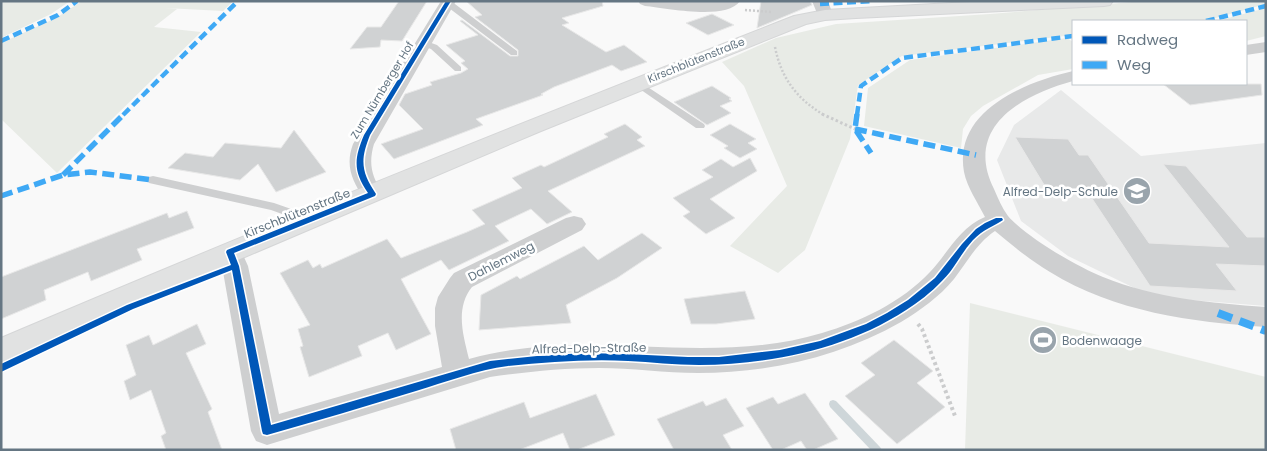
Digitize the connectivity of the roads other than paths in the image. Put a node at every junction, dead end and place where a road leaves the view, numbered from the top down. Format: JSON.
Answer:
{"nodes":[{"id":1,"x":645,"y":1,"type":"edge"},
{"id":2,"x":1104,"y":1,"type":"edge"},
{"id":3,"x":448,"y":2,"type":"edge"},
{"id":4,"x":730,"y":4,"type":"edge"},
{"id":5,"x":822,"y":8,"type":"edge"},
{"id":6,"x":424,"y":43,"type":"junction"},
{"id":7,"x":1266,"y":47,"type":"edge"},
{"id":8,"x":1247,"y":50,"type":"edge"},
{"id":9,"x":514,"y":53,"type":"dead end"},
{"id":10,"x":458,"y":69,"type":"dead end"},
{"id":11,"x":1072,"y":76,"type":"edge"},
{"id":12,"x":637,"y":83,"type":"junction"},
{"id":13,"x":700,"y":126,"type":"dead end"},
{"id":14,"x":153,"y":180,"type":"dead end"},
{"id":15,"x":372,"y":194,"type":"junction"},
{"id":16,"x":310,"y":220,"type":"junction"},
{"id":17,"x":999,"y":220,"type":"junction"},
{"id":18,"x":574,"y":224,"type":"dead end"},
{"id":19,"x":230,"y":252,"type":"junction"},
{"id":20,"x":1266,"y":317,"type":"edge"},
{"id":21,"x":1,"y":352,"type":"edge"},
{"id":22,"x":458,"y":374,"type":"junction"},
{"id":23,"x":270,"y":441,"type":"edge"}],
"edges":[{"from":1,"to":4,"type":"street"},
{"from":2,"to":5,"type":"main road","name":"Kirschblütenstraße"},
{"from":3,"to":6,"type":"street","name":"Zum Nürnberger Hof"},
{"from":3,"to":9,"type":"lane"},
{"from":5,"to":12,"type":"main road","name":"Kirschblütenstraße"},
{"from":6,"to":10,"type":"lane"},
{"from":6,"to":15,"type":"street","name":"Zum Nürnberger Hof"},
{"from":7,"to":8,"type":"street"},
{"from":11,"to":17,"type":"street"},
{"from":12,"to":13,"type":"lane"},
{"from":12,"to":15,"type":"main road","name":"Kirschblütenstraße"},
{"from":14,"to":16,"type":"lane","name":"Kirschblütenstraße"},
{"from":15,"to":16,"type":"main road","name":"Kirschblütenstraße"},
{"from":16,"to":19,"type":"main road","name":"Kirschblütenstraße"},
{"from":17,"to":20,"type":"street"},
{"from":17,"to":22,"type":"street","name":"Alfred-Delp-Straße"},
{"from":18,"to":22,"type":"street","name":"Dahlemweg"},
{"from":19,"to":21,"type":"main road","name":"Kirschblütenstraße"},
{"from":19,"to":23,"type":"street","name":"Alfred-Delp-Straße"},
{"from":22,"to":23,"type":"street","name":"Alfred-Delp-Straße"}]}
